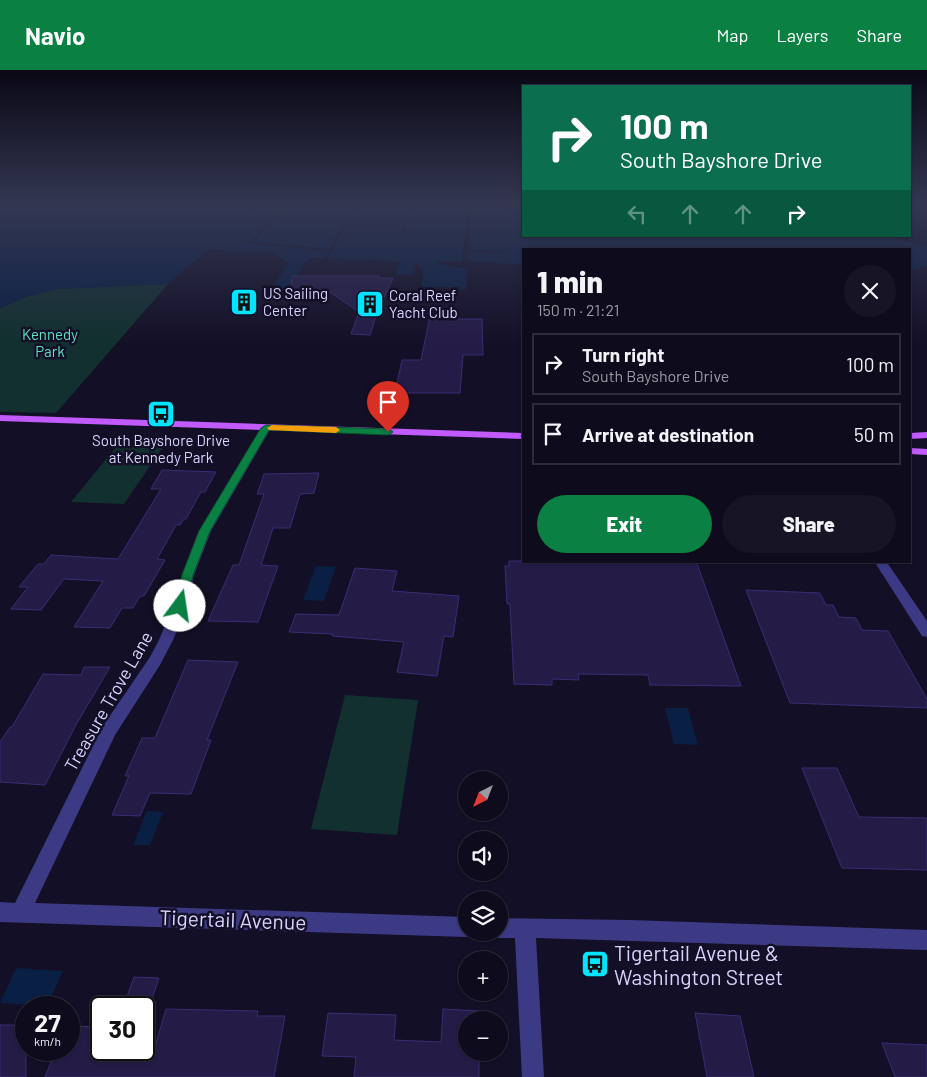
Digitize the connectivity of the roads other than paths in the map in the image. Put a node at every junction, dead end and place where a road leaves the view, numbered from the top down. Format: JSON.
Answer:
{"nodes":[{"id":1,"x":0,"y":418,"type":"edge"},
{"id":2,"x":266,"y":428,"type":"junction"},
{"id":3,"x":927,"y":435,"type":"edge"},
{"id":4,"x":522,"y":436,"type":"edge"},
{"id":5,"x":911,"y":436,"type":"edge"},
{"id":6,"x":911,"y":451,"type":"edge"},
{"id":7,"x":927,"y":452,"type":"edge"},
{"id":8,"x":881,"y":563,"type":"edge"},
{"id":9,"x":927,"y":632,"type":"edge"},
{"id":10,"x":0,"y":912,"type":"edge"},
{"id":11,"x":20,"y":913,"type":"junction"},
{"id":12,"x":458,"y":926,"type":"edge"},
{"id":13,"x":508,"y":928,"type":"edge"},
{"id":14,"x":525,"y":929,"type":"junction"},
{"id":15,"x":927,"y":940,"type":"edge"},
{"id":16,"x":533,"y":1077,"type":"edge"}],
"edges":[{"from":1,"to":2,"type":"main road"},
{"from":2,"to":4,"type":"main road"},
{"from":2,"to":11,"type":"street","name":"Treasure Trove Lane"},
{"from":3,"to":5,"type":"main road"},
{"from":6,"to":7,"type":"main road"},
{"from":8,"to":9,"type":"street"},
{"from":10,"to":11,"type":"street","name":"Tigertail Avenue"},
{"from":11,"to":12,"type":"street","name":"Tigertail Avenue"},
{"from":13,"to":14,"type":"street"},
{"from":14,"to":15,"type":"street"},
{"from":14,"to":16,"type":"street"}]}
